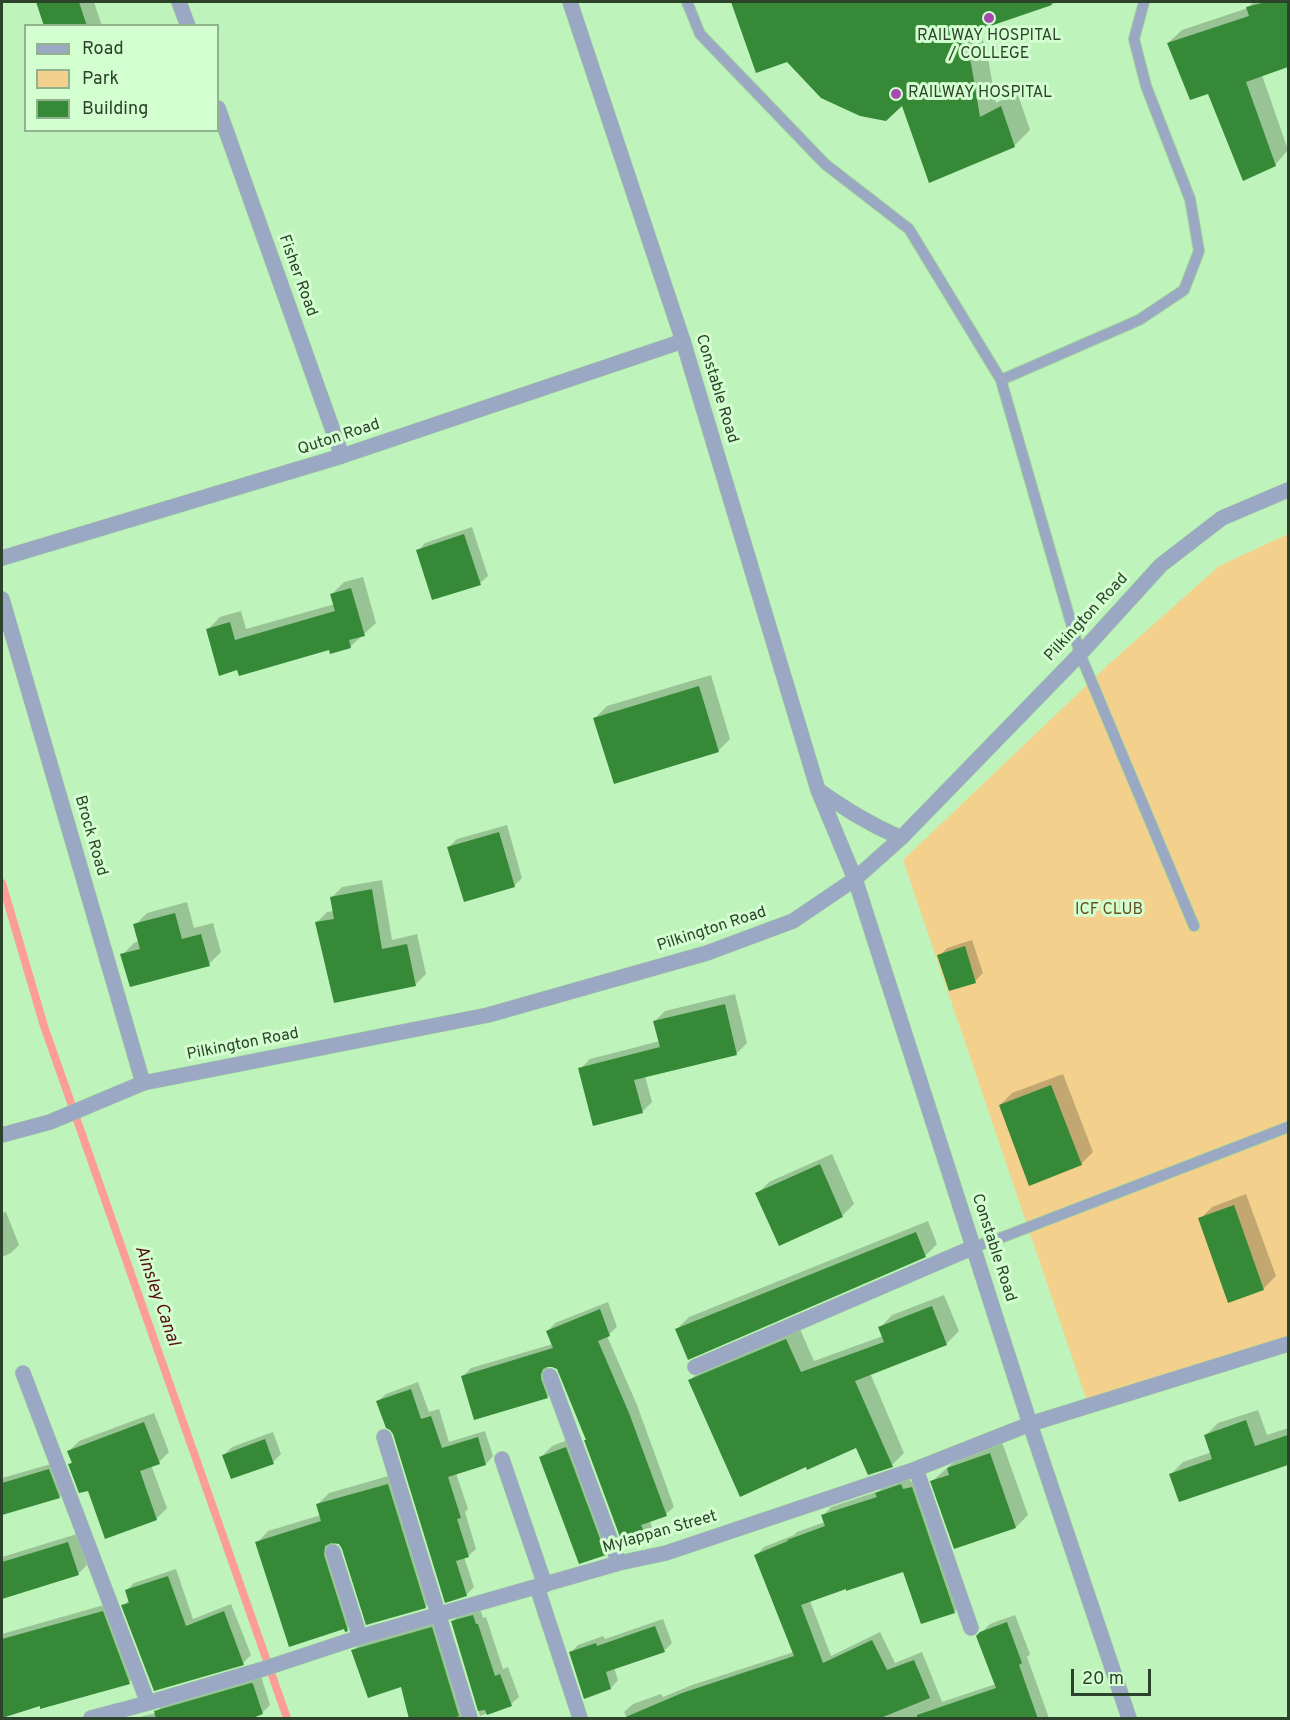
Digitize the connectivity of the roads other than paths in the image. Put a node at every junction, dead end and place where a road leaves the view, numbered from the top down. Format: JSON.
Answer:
{"nodes":[{"id":1,"x":179,"y":2,"type":"edge"},
{"id":2,"x":570,"y":2,"type":"edge"},
{"id":3,"x":687,"y":2,"type":"edge"},
{"id":4,"x":1144,"y":2,"type":"edge"},
{"id":5,"x":187,"y":24,"type":"edge"},
{"id":6,"x":219,"y":111,"type":"edge"},
{"id":7,"x":683,"y":341,"type":"junction"},
{"id":8,"x":1001,"y":380,"type":"junction"},
{"id":9,"x":342,"y":456,"type":"junction"},
{"id":10,"x":1288,"y":490,"type":"edge"},
{"id":11,"x":2,"y":558,"type":"edge"},
{"id":12,"x":2,"y":599,"type":"edge"},
{"id":13,"x":1080,"y":654,"type":"junction"},
{"id":14,"x":818,"y":790,"type":"junction"},
{"id":15,"x":902,"y":838,"type":"junction"},
{"id":16,"x":855,"y":879,"type":"junction"},
{"id":17,"x":1194,"y":926,"type":"dead end"},
{"id":18,"x":143,"y":1083,"type":"junction"},
{"id":19,"x":1288,"y":1127,"type":"edge"},
{"id":20,"x":2,"y":1135,"type":"edge"},
{"id":21,"x":974,"y":1247,"type":"junction"},
{"id":22,"x":1288,"y":1344,"type":"edge"},
{"id":23,"x":695,"y":1366,"type":"dead end"},
{"id":24,"x":23,"y":1372,"type":"dead end"},
{"id":25,"x":550,"y":1376,"type":"dead end"},
{"id":26,"x":1030,"y":1424,"type":"junction"},
{"id":27,"x":384,"y":1437,"type":"dead end"},
{"id":28,"x":502,"y":1459,"type":"dead end"},
{"id":29,"x":916,"y":1469,"type":"junction"},
{"id":30,"x":333,"y":1552,"type":"dead end"},
{"id":31,"x":619,"y":1563,"type":"junction"},
{"id":32,"x":541,"y":1586,"type":"junction"},
{"id":33,"x":437,"y":1615,"type":"junction"},
{"id":34,"x":971,"y":1628,"type":"dead end"},
{"id":35,"x":360,"y":1636,"type":"junction"},
{"id":36,"x":148,"y":1704,"type":"junction"},
{"id":37,"x":91,"y":1719,"type":"edge"},
{"id":38,"x":470,"y":1719,"type":"edge"},
{"id":39,"x":580,"y":1719,"type":"edge"},
{"id":40,"x":1129,"y":1719,"type":"edge"}],
"edges":[{"from":1,"to":5,"type":"street"},
{"from":2,"to":7,"type":"street","name":"Constable Road"},
{"from":3,"to":8,"type":"lane"},
{"from":4,"to":8,"type":"lane"},
{"from":6,"to":9,"type":"street","name":"Fisher Road"},
{"from":7,"to":9,"type":"street","name":"Quton Road"},
{"from":7,"to":14,"type":"street","name":"Constable Road"},
{"from":8,"to":13,"type":"lane"},
{"from":9,"to":11,"type":"street","name":"Quton Road"},
{"from":10,"to":13,"type":"street","name":"Pilkington Road"},
{"from":12,"to":18,"type":"street","name":"Brock Road"},
{"from":13,"to":15,"type":"street","name":"Pilkington Road"},
{"from":13,"to":17,"type":"lane"},
{"from":14,"to":15,"type":"street"},
{"from":14,"to":16,"type":"street","name":"Constable Road"},
{"from":15,"to":16,"type":"street","name":"Pilkington Road"},
{"from":16,"to":18,"type":"street","name":"Pilkington Road"},
{"from":16,"to":21,"type":"street","name":"Constable Road"},
{"from":18,"to":20,"type":"street","name":"Pilkington Road"},
{"from":19,"to":21,"type":"lane"},
{"from":21,"to":23,"type":"street"},
{"from":21,"to":26,"type":"street","name":"Constable Road"},
{"from":22,"to":26,"type":"street","name":"Mylappan Street"},
{"from":24,"to":36,"type":"street"},
{"from":25,"to":31,"type":"street"},
{"from":26,"to":29,"type":"street","name":"Mylappan Street"},
{"from":26,"to":40,"type":"street","name":"Constable Road"},
{"from":27,"to":33,"type":"street"},
{"from":28,"to":32,"type":"street"},
{"from":29,"to":31,"type":"street","name":"Mylappan Street"},
{"from":29,"to":34,"type":"street"},
{"from":30,"to":35,"type":"street"},
{"from":31,"to":32,"type":"street","name":"Mylappan Street"},
{"from":32,"to":33,"type":"street","name":"Mylappan Street"},
{"from":32,"to":39,"type":"street"},
{"from":33,"to":35,"type":"street","name":"Mylappan Street"},
{"from":33,"to":38,"type":"street"},
{"from":35,"to":36,"type":"street","name":"Mylappan Street"},
{"from":36,"to":37,"type":"street","name":"Mylappan Street"}]}
